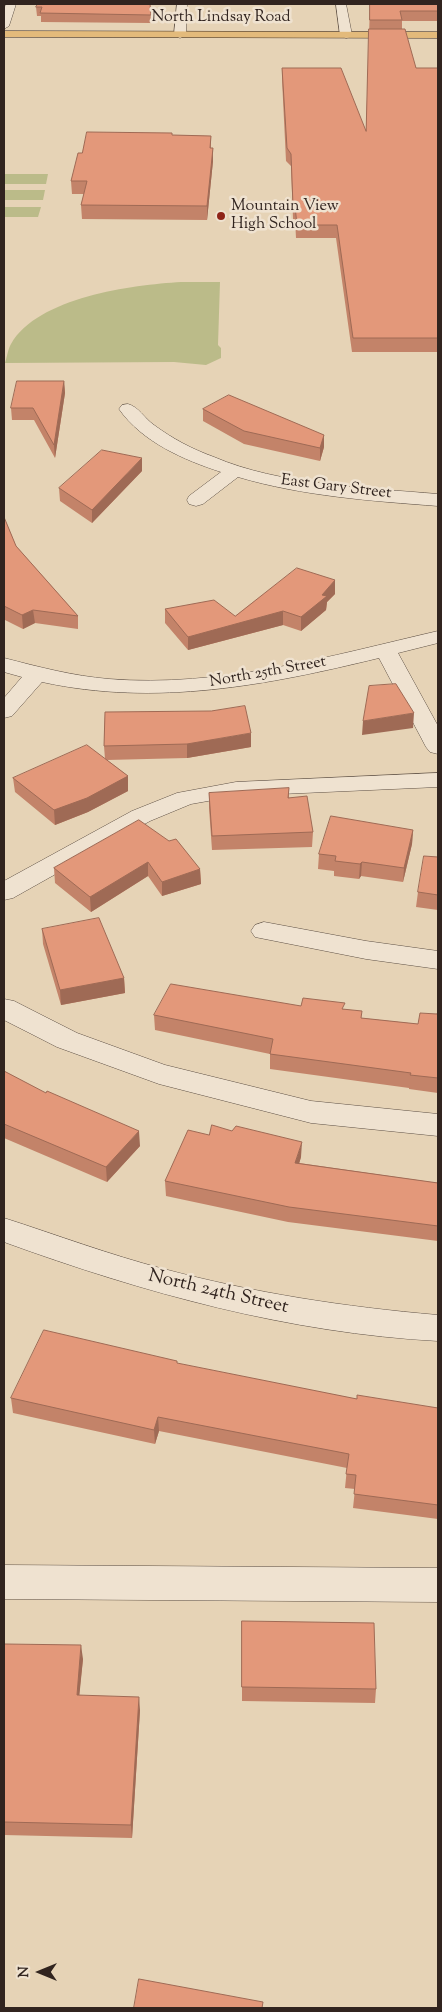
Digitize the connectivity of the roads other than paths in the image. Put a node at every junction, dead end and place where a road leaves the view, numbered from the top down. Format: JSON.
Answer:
{"nodes":[{"id":1,"x":11,"y":4,"type":"edge"},
{"id":2,"x":182,"y":4,"type":"edge"},
{"id":3,"x":341,"y":4,"type":"edge"},
{"id":4,"x":4,"y":26,"type":"edge"},
{"id":5,"x":4,"y":34,"type":"edge"},
{"id":6,"x":180,"y":34,"type":"junction"},
{"id":7,"x":346,"y":35,"type":"junction"},
{"id":8,"x":438,"y":35,"type":"edge"},
{"id":9,"x":128,"y":409,"type":"dead end"},
{"id":10,"x":235,"y":470,"type":"junction"},
{"id":11,"x":196,"y":500,"type":"dead end"},
{"id":12,"x":438,"y":500,"type":"edge"},
{"id":13,"x":438,"y":637,"type":"edge"},
{"id":14,"x":385,"y":649,"type":"junction"},
{"id":15,"x":4,"y":665,"type":"edge"},
{"id":16,"x":37,"y":674,"type":"junction"},
{"id":17,"x":4,"y":711,"type":"edge"},
{"id":18,"x":438,"y":747,"type":"edge"},
{"id":19,"x":438,"y":780,"type":"edge"},
{"id":20,"x":4,"y":892,"type":"edge"},
{"id":21,"x":264,"y":931,"type":"dead end"},
{"id":22,"x":438,"y":960,"type":"edge"},
{"id":23,"x":4,"y":1008,"type":"edge"},
{"id":24,"x":438,"y":1126,"type":"edge"},
{"id":25,"x":4,"y":1230,"type":"edge"},
{"id":26,"x":438,"y":1328,"type":"edge"},
{"id":27,"x":4,"y":1582,"type":"edge"},
{"id":28,"x":438,"y":1585,"type":"edge"}],
"edges":[{"from":1,"to":4,"type":"street"},
{"from":2,"to":6,"type":"street"},
{"from":3,"to":7,"type":"street"},
{"from":5,"to":6,"type":"main road","name":"North Lindsay Road"},
{"from":6,"to":7,"type":"main road","name":"North Lindsay Road"},
{"from":7,"to":8,"type":"main road","name":"North Lindsay Road"},
{"from":9,"to":10,"type":"street","name":"East Gary Street"},
{"from":10,"to":11,"type":"street"},
{"from":10,"to":12,"type":"street","name":"East Gary Street"},
{"from":13,"to":14,"type":"street","name":"North 25th Street"},
{"from":14,"to":16,"type":"street","name":"North 25th Street"},
{"from":14,"to":18,"type":"street"},
{"from":15,"to":16,"type":"street","name":"North 25th Street"},
{"from":16,"to":17,"type":"street"},
{"from":19,"to":20,"type":"street"},
{"from":21,"to":22,"type":"street"},
{"from":23,"to":24,"type":"street"},
{"from":25,"to":26,"type":"street","name":"North 24th Street"},
{"from":27,"to":28,"type":"street"}]}
